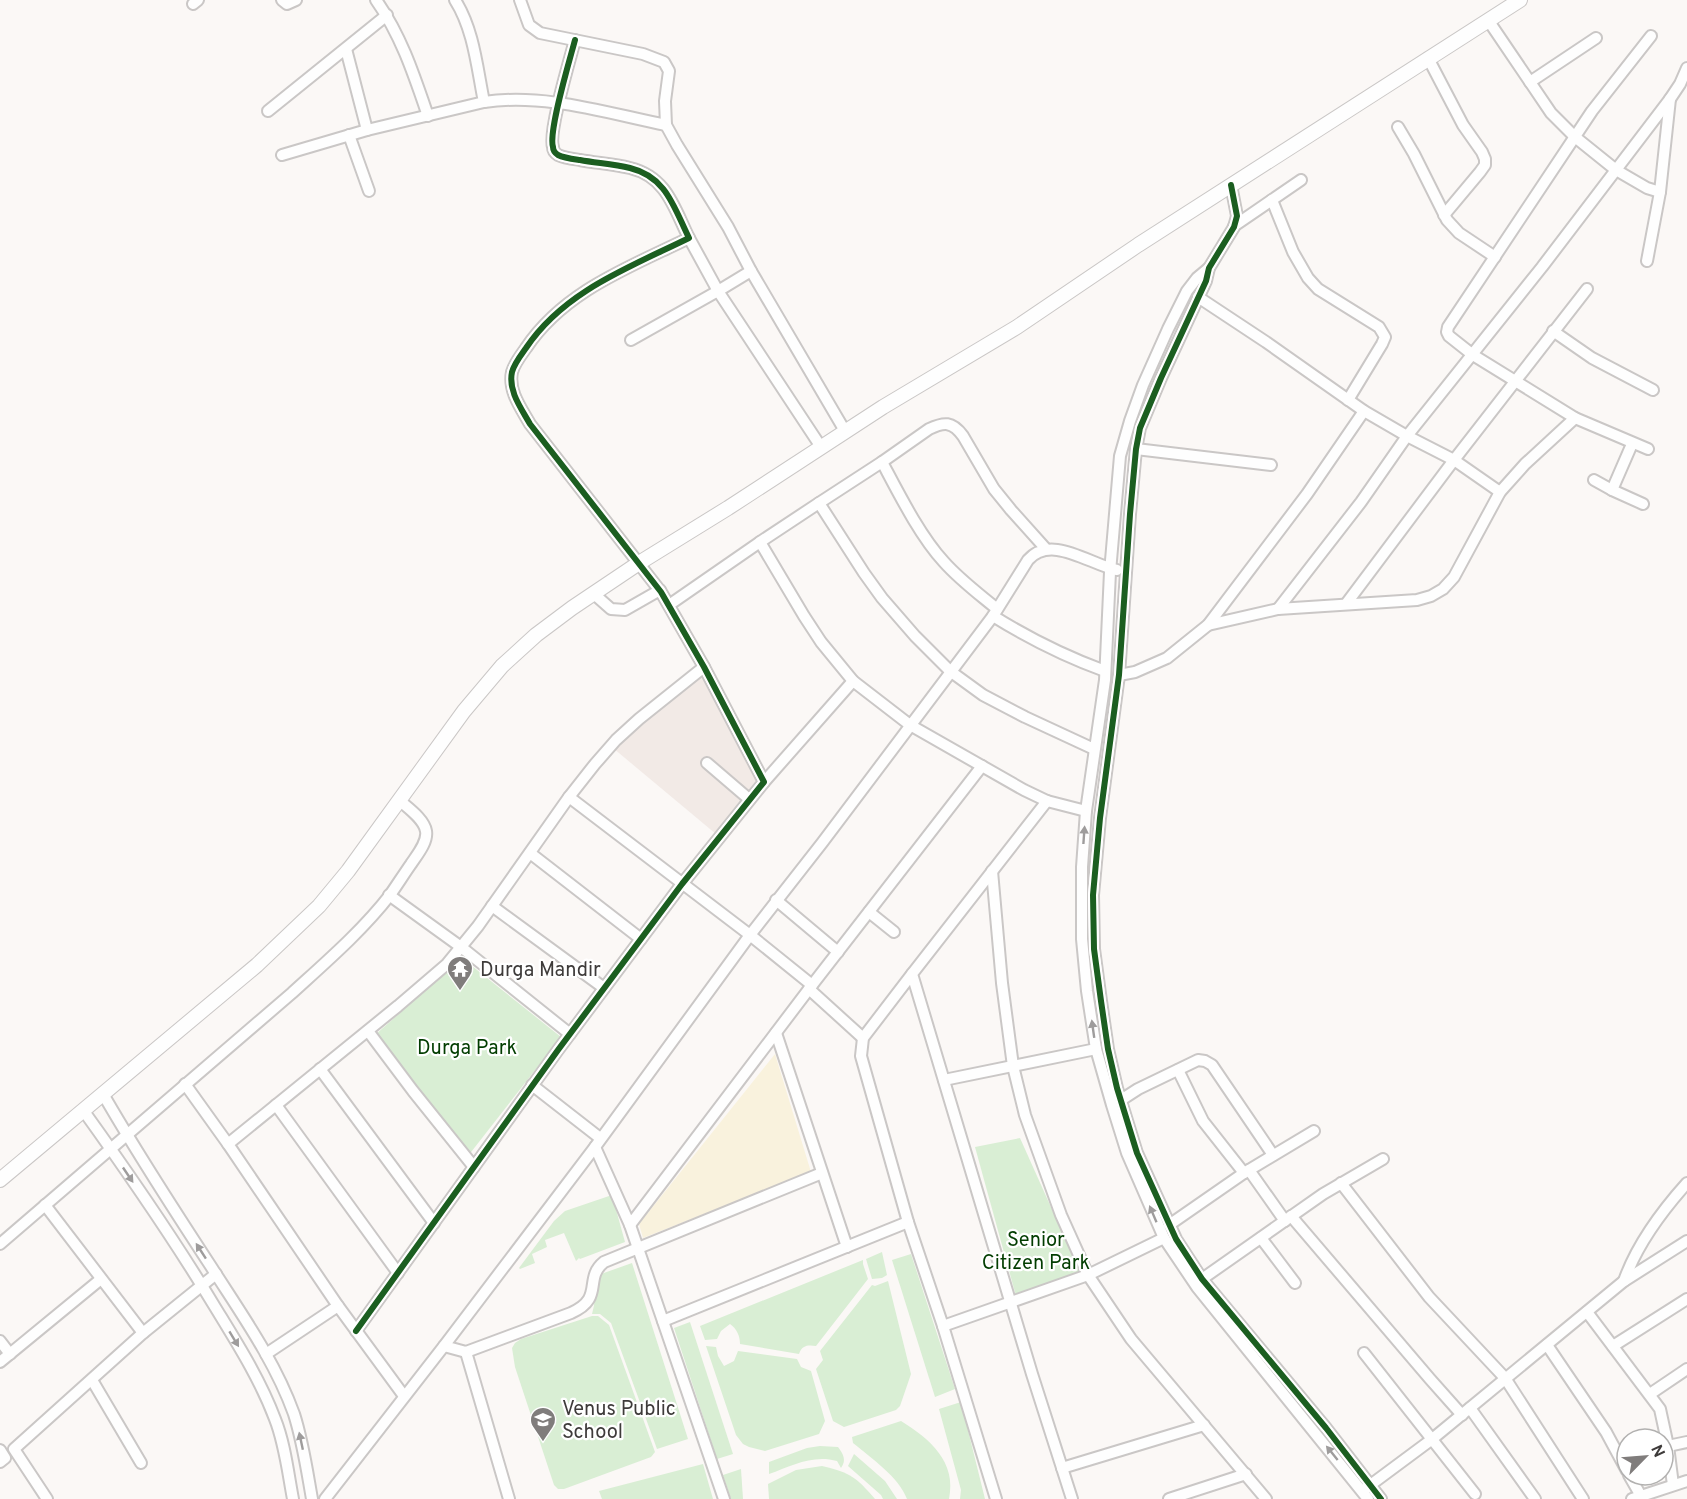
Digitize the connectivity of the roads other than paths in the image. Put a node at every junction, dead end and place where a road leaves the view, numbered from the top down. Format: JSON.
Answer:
{"nodes":[{"id":1,"x":282,"y":0,"type":"edge"},
{"id":2,"x":296,"y":0,"type":"edge"},
{"id":3,"x":376,"y":0,"type":"edge"},
{"id":4,"x":455,"y":0,"type":"edge"},
{"id":5,"x":520,"y":0,"type":"edge"},
{"id":6,"x":1520,"y":0,"type":"edge"},
{"id":7,"x":387,"y":15,"type":"junction"},
{"id":8,"x":1488,"y":20,"type":"junction"},
{"id":9,"x":1652,"y":36,"type":"dead end"},
{"id":10,"x":1596,"y":38,"type":"dead end"},
{"id":11,"x":575,"y":40,"type":"junction"},
{"id":12,"x":346,"y":49,"type":"junction"},
{"id":13,"x":1428,"y":58,"type":"junction"},
{"id":14,"x":1687,"y":68,"type":"edge"},
{"id":15,"x":1530,"y":82,"type":"junction"},
{"id":16,"x":1670,"y":99,"type":"junction"},
{"id":17,"x":484,"y":102,"type":"junction"},
{"id":18,"x":559,"y":103,"type":"junction"},
{"id":19,"x":268,"y":111,"type":"dead end"},
{"id":20,"x":428,"y":116,"type":"junction"},
{"id":21,"x":666,"y":125,"type":"junction"},
{"id":22,"x":1398,"y":126,"type":"dead end"},
{"id":23,"x":367,"y":130,"type":"junction"},
{"id":24,"x":349,"y":135,"type":"junction"},
{"id":25,"x":1575,"y":137,"type":"junction"},
{"id":26,"x":282,"y":155,"type":"dead end"},
{"id":27,"x":1616,"y":170,"type":"junction"},
{"id":28,"x":1301,"y":180,"type":"dead end"},
{"id":29,"x":1231,"y":185,"type":"junction"},
{"id":30,"x":369,"y":191,"type":"dead end"},
{"id":31,"x":1660,"y":192,"type":"junction"},
{"id":32,"x":1272,"y":200,"type":"junction"},
{"id":33,"x":1443,"y":214,"type":"junction"},
{"id":34,"x":1234,"y":227,"type":"junction"},
{"id":35,"x":689,"y":238,"type":"junction"},
{"id":36,"x":1495,"y":257,"type":"junction"},
{"id":37,"x":1647,"y":261,"type":"dead end"},
{"id":38,"x":1209,"y":268,"type":"junction"},
{"id":39,"x":750,"y":271,"type":"junction"},
{"id":40,"x":1587,"y":289,"type":"dead end"},
{"id":41,"x":718,"y":291,"type":"junction"},
{"id":42,"x":1198,"y":297,"type":"junction"},
{"id":43,"x":1553,"y":331,"type":"junction"},
{"id":44,"x":631,"y":340,"type":"dead end"},
{"id":45,"x":1473,"y":355,"type":"junction"},
{"id":46,"x":1515,"y":380,"type":"junction"},
{"id":47,"x":1653,"y":390,"type":"dead end"},
{"id":48,"x":1348,"y":400,"type":"junction"},
{"id":49,"x":1365,"y":411,"type":"junction"},
{"id":50,"x":1575,"y":418,"type":"junction"},
{"id":51,"x":845,"y":431,"type":"junction"},
{"id":52,"x":1407,"y":436,"type":"junction"},
{"id":53,"x":1632,"y":444,"type":"junction"},
{"id":54,"x":821,"y":447,"type":"junction"},
{"id":55,"x":1136,"y":449,"type":"junction"},
{"id":56,"x":1648,"y":449,"type":"dead end"},
{"id":57,"x":1454,"y":460,"type":"junction"},
{"id":58,"x":882,"y":462,"type":"junction"},
{"id":59,"x":1271,"y":465,"type":"dead end"},
{"id":60,"x":1594,"y":480,"type":"dead end"},
{"id":61,"x":1612,"y":490,"type":"junction"},
{"id":62,"x":1500,"y":492,"type":"junction"},
{"id":63,"x":819,"y":503,"type":"junction"},
{"id":64,"x":1643,"y":504,"type":"dead end"},
{"id":65,"x":760,"y":542,"type":"junction"},
{"id":66,"x":1046,"y":549,"type":"junction"},
{"id":67,"x":639,"y":563,"type":"junction"},
{"id":68,"x":1110,"y":569,"type":"junction"},
{"id":69,"x":1126,"y":572,"type":"junction"},
{"id":70,"x":660,"y":590,"type":"junction"},
{"id":71,"x":594,"y":594,"type":"junction"},
{"id":72,"x":1346,"y":604,"type":"junction"},
{"id":73,"x":669,"y":605,"type":"junction"},
{"id":74,"x":1278,"y":609,"type":"junction"},
{"id":75,"x":995,"y":613,"type":"junction"},
{"id":76,"x":1208,"y":625,"type":"junction"},
{"id":77,"x":704,"y":667,"type":"junction"},
{"id":78,"x":950,"y":671,"type":"junction"},
{"id":79,"x":1106,"y":671,"type":"junction"},
{"id":80,"x":1119,"y":675,"type":"junction"},
{"id":81,"x":853,"y":681,"type":"junction"},
{"id":82,"x":910,"y":725,"type":"junction"},
{"id":83,"x":1094,"y":749,"type":"junction"},
{"id":84,"x":707,"y":763,"type":"dead end"},
{"id":85,"x":982,"y":766,"type":"junction"},
{"id":86,"x":764,"y":782,"type":"junction"},
{"id":87,"x":569,"y":797,"type":"junction"},
{"id":88,"x":749,"y":799,"type":"junction"},
{"id":89,"x":399,"y":800,"type":"junction"},
{"id":90,"x":1047,"y":801,"type":"junction"},
{"id":91,"x":1086,"y":811,"type":"junction"},
{"id":92,"x":530,"y":853,"type":"junction"},
{"id":93,"x":992,"y":871,"type":"junction"},
{"id":94,"x":682,"y":884,"type":"junction"},
{"id":95,"x":389,"y":896,"type":"junction"},
{"id":96,"x":776,"y":900,"type":"junction"},
{"id":97,"x":492,"y":906,"type":"junction"},
{"id":98,"x":869,"y":912,"type":"junction"},
{"id":99,"x":894,"y":932,"type":"dead end"},
{"id":100,"x":750,"y":935,"type":"junction"},
{"id":101,"x":641,"y":939,"type":"junction"},
{"id":102,"x":461,"y":947,"type":"junction"},
{"id":103,"x":838,"y":952,"type":"junction"},
{"id":104,"x":912,"y":974,"type":"junction"},
{"id":105,"x":811,"y":987,"type":"junction"},
{"id":106,"x":604,"y":988,"type":"junction"},
{"id":107,"x":368,"y":1031,"type":"junction"},
{"id":108,"x":776,"y":1033,"type":"junction"},
{"id":109,"x":570,"y":1034,"type":"junction"},
{"id":110,"x":863,"y":1038,"type":"junction"},
{"id":111,"x":1096,"y":1049,"type":"junction"},
{"id":112,"x":1013,"y":1066,"type":"junction"},
{"id":113,"x":320,"y":1069,"type":"junction"},
{"id":114,"x":1178,"y":1070,"type":"junction"},
{"id":115,"x":944,"y":1080,"type":"junction"},
{"id":116,"x":185,"y":1084,"type":"junction"},
{"id":117,"x":532,"y":1085,"type":"junction"},
{"id":118,"x":103,"y":1094,"type":"junction"},
{"id":119,"x":1121,"y":1100,"type":"junction"},
{"id":120,"x":276,"y":1105,"type":"junction"},
{"id":121,"x":83,"y":1110,"type":"junction"},
{"id":122,"x":1314,"y":1131,"type":"dead end"},
{"id":123,"x":126,"y":1135,"type":"junction"},
{"id":124,"x":597,"y":1142,"type":"junction"},
{"id":125,"x":228,"y":1144,"type":"junction"},
{"id":126,"x":110,"y":1149,"type":"junction"},
{"id":127,"x":1273,"y":1155,"type":"junction"},
{"id":128,"x":1383,"y":1159,"type":"dead end"},
{"id":129,"x":474,"y":1167,"type":"junction"},
{"id":130,"x":1246,"y":1172,"type":"junction"},
{"id":131,"x":822,"y":1173,"type":"junction"},
{"id":132,"x":0,"y":1180,"type":"edge"},
{"id":133,"x":1341,"y":1183,"type":"junction"},
{"id":134,"x":1687,"y":1184,"type":"edge"},
{"id":135,"x":45,"y":1205,"type":"junction"},
{"id":136,"x":1288,"y":1218,"type":"junction"},
{"id":137,"x":908,"y":1222,"type":"junction"},
{"id":138,"x":434,"y":1223,"type":"junction"},
{"id":139,"x":630,"y":1225,"type":"junction"},
{"id":140,"x":1169,"y":1225,"type":"junction"},
{"id":141,"x":1164,"y":1238,"type":"junction"},
{"id":142,"x":1261,"y":1238,"type":"junction"},
{"id":143,"x":1687,"y":1241,"type":"edge"},
{"id":144,"x":0,"y":1244,"type":"edge"},
{"id":145,"x":638,"y":1247,"type":"junction"},
{"id":146,"x":847,"y":1247,"type":"junction"},
{"id":147,"x":398,"y":1273,"type":"junction"},
{"id":148,"x":216,"y":1274,"type":"junction"},
{"id":149,"x":1088,"y":1275,"type":"junction"},
{"id":150,"x":101,"y":1279,"type":"junction"},
{"id":151,"x":1202,"y":1279,"type":"junction"},
{"id":152,"x":1624,"y":1281,"type":"junction"},
{"id":153,"x":1295,"y":1283,"type":"dead end"},
{"id":154,"x":202,"y":1285,"type":"junction"},
{"id":155,"x":1687,"y":1299,"type":"edge"},
{"id":156,"x":1012,"y":1302,"type":"junction"},
{"id":157,"x":338,"y":1306,"type":"junction"},
{"id":158,"x":1587,"y":1312,"type":"junction"},
{"id":159,"x":663,"y":1321,"type":"junction"},
{"id":160,"x":943,"y":1326,"type":"junction"},
{"id":161,"x":356,"y":1331,"type":"junction"},
{"id":162,"x":142,"y":1334,"type":"junction"},
{"id":163,"x":0,"y":1341,"type":"edge"},
{"id":164,"x":444,"y":1346,"type":"junction"},
{"id":165,"x":1546,"y":1346,"type":"junction"},
{"id":166,"x":1613,"y":1346,"type":"junction"},
{"id":167,"x":466,"y":1352,"type":"junction"},
{"id":168,"x":10,"y":1353,"type":"junction"},
{"id":169,"x":1364,"y":1353,"type":"dead end"},
{"id":170,"x":266,"y":1354,"type":"junction"},
{"id":171,"x":0,"y":1362,"type":"edge"},
{"id":172,"x":1687,"y":1369,"type":"edge"},
{"id":173,"x":1505,"y":1378,"type":"junction"},
{"id":174,"x":92,"y":1380,"type":"junction"},
{"id":175,"x":1650,"y":1394,"type":"junction"},
{"id":176,"x":404,"y":1396,"type":"junction"},
{"id":177,"x":1466,"y":1411,"type":"junction"},
{"id":178,"x":1204,"y":1425,"type":"junction"},
{"id":179,"x":1664,"y":1427,"type":"edge"},
{"id":180,"x":1431,"y":1440,"type":"junction"},
{"id":181,"x":14,"y":1449,"type":"junction"},
{"id":182,"x":1615,"y":1449,"type":"edge"},
{"id":183,"x":2,"y":1456,"type":"edge"},
{"id":184,"x":141,"y":1463,"type":"dead end"},
{"id":185,"x":1062,"y":1468,"type":"junction"},
{"id":186,"x":1245,"y":1474,"type":"junction"},
{"id":187,"x":1667,"y":1487,"type":"edge"},
{"id":188,"x":1367,"y":1492,"type":"edge"},
{"id":189,"x":1475,"y":1494,"type":"dead end"},
{"id":190,"x":1637,"y":1498,"type":"edge"},
{"id":191,"x":47,"y":1499,"type":"edge"},
{"id":192,"x":292,"y":1499,"type":"edge"},
{"id":193,"x":312,"y":1499,"type":"edge"},
{"id":194,"x":325,"y":1499,"type":"edge"},
{"id":195,"x":509,"y":1499,"type":"edge"},
{"id":196,"x":724,"y":1499,"type":"edge"},
{"id":197,"x":996,"y":1499,"type":"edge"},
{"id":198,"x":1072,"y":1499,"type":"edge"},
{"id":199,"x":1169,"y":1499,"type":"edge"},
{"id":200,"x":1266,"y":1499,"type":"edge"},
{"id":201,"x":1381,"y":1499,"type":"edge"},
{"id":202,"x":1535,"y":1499,"type":"edge"},
{"id":203,"x":1583,"y":1499,"type":"edge"}],
"edges":[{"from":1,"to":2,"type":"street"},
{"from":3,"to":7,"type":"street"},
{"from":4,"to":17,"type":"street"},
{"from":5,"to":11,"type":"street"},
{"from":6,"to":8,"type":"main road"},
{"from":7,"to":12,"type":"street"},
{"from":7,"to":20,"type":"street"},
{"from":8,"to":13,"type":"main road"},
{"from":8,"to":15,"type":"street"},
{"from":9,"to":25,"type":"street"},
{"from":10,"to":15,"type":"street"},
{"from":11,"to":18,"type":"street"},
{"from":11,"to":21,"type":"street"},
{"from":12,"to":19,"type":"street"},
{"from":12,"to":23,"type":"street"},
{"from":13,"to":29,"type":"main road"},
{"from":13,"to":33,"type":"street"},
{"from":14,"to":16,"type":"street"},
{"from":15,"to":25,"type":"street"},
{"from":16,"to":27,"type":"street"},
{"from":16,"to":31,"type":"street"},
{"from":17,"to":18,"type":"street"},
{"from":17,"to":20,"type":"street"},
{"from":18,"to":21,"type":"street"},
{"from":18,"to":35,"type":"street"},
{"from":20,"to":23,"type":"street"},
{"from":21,"to":39,"type":"street"},
{"from":22,"to":33,"type":"street"},
{"from":23,"to":24,"type":"street"},
{"from":24,"to":26,"type":"street"},
{"from":24,"to":30,"type":"street"},
{"from":25,"to":27,"type":"street"},
{"from":25,"to":36,"type":"street"},
{"from":27,"to":31,"type":"street"},
{"from":27,"to":45,"type":"street"},
{"from":28,"to":32,"type":"street"},
{"from":29,"to":34,"type":"street"},
{"from":29,"to":51,"type":"main road"},
{"from":31,"to":37,"type":"street"},
{"from":32,"to":34,"type":"street"},
{"from":32,"to":48,"type":"street"},
{"from":33,"to":36,"type":"street"},
{"from":34,"to":38,"type":"street"},
{"from":35,"to":41,"type":"street"},
{"from":35,"to":67,"type":"street"},
{"from":36,"to":45,"type":"street"},
{"from":38,"to":42,"type":"street"},
{"from":38,"to":68,"type":"street"},
{"from":39,"to":41,"type":"street"},
{"from":39,"to":51,"type":"street"},
{"from":40,"to":43,"type":"street"},
{"from":41,"to":44,"type":"street"},
{"from":41,"to":54,"type":"street"},
{"from":42,"to":48,"type":"street"},
{"from":42,"to":55,"type":"street"},
{"from":43,"to":46,"type":"street"},
{"from":43,"to":47,"type":"street"},
{"from":45,"to":46,"type":"street"},
{"from":45,"to":52,"type":"street"},
{"from":46,"to":50,"type":"street"},
{"from":46,"to":57,"type":"street"},
{"from":48,"to":49,"type":"street"},
{"from":49,"to":52,"type":"street"},
{"from":49,"to":76,"type":"street"},
{"from":50,"to":53,"type":"street"},
{"from":50,"to":62,"type":"street"},
{"from":51,"to":54,"type":"main road"},
{"from":52,"to":57,"type":"street"},
{"from":52,"to":74,"type":"street"},
{"from":53,"to":56,"type":"street"},
{"from":53,"to":61,"type":"street"},
{"from":54,"to":67,"type":"main road"},
{"from":55,"to":59,"type":"street"},
{"from":55,"to":69,"type":"street"},
{"from":57,"to":62,"type":"street"},
{"from":57,"to":72,"type":"street"},
{"from":58,"to":63,"type":"street"},
{"from":58,"to":66,"type":"street"},
{"from":58,"to":75,"type":"street"},
{"from":60,"to":61,"type":"street"},
{"from":61,"to":64,"type":"street"},
{"from":62,"to":72,"type":"street"},
{"from":63,"to":65,"type":"street"},
{"from":63,"to":78,"type":"street"},
{"from":65,"to":73,"type":"street"},
{"from":65,"to":81,"type":"street"},
{"from":66,"to":68,"type":"street"},
{"from":66,"to":75,"type":"street"},
{"from":67,"to":70,"type":"street"},
{"from":67,"to":71,"type":"main road"},
{"from":68,"to":69,"type":"street"},
{"from":68,"to":79,"type":"street"},
{"from":69,"to":80,"type":"street"},
{"from":70,"to":71,"type":"street"},
{"from":70,"to":73,"type":"street"},
{"from":71,"to":89,"type":"main road"},
{"from":72,"to":74,"type":"street"},
{"from":73,"to":77,"type":"street"},
{"from":74,"to":76,"type":"street"},
{"from":75,"to":78,"type":"street"},
{"from":75,"to":79,"type":"street"},
{"from":76,"to":80,"type":"street"},
{"from":77,"to":86,"type":"street"},
{"from":77,"to":87,"type":"street"},
{"from":78,"to":82,"type":"street"},
{"from":78,"to":83,"type":"street"},
{"from":79,"to":83,"type":"street"},
{"from":80,"to":119,"type":"street"},
{"from":81,"to":82,"type":"street"},
{"from":81,"to":86,"type":"street"},
{"from":82,"to":85,"type":"street"},
{"from":82,"to":96,"type":"street"},
{"from":83,"to":91,"type":"street"},
{"from":84,"to":88,"type":"street"},
{"from":85,"to":90,"type":"street"},
{"from":85,"to":98,"type":"street"},
{"from":86,"to":88,"type":"street"},
{"from":87,"to":92,"type":"street"},
{"from":87,"to":94,"type":"street"},
{"from":88,"to":94,"type":"street"},
{"from":89,"to":95,"type":"street"},
{"from":89,"to":118,"type":"main road"},
{"from":90,"to":91,"type":"street"},
{"from":90,"to":93,"type":"street"},
{"from":111,"to":91,"type":"street","one_way":true},
{"from":92,"to":97,"type":"street"},
{"from":92,"to":101,"type":"street"},
{"from":93,"to":104,"type":"street"},
{"from":93,"to":112,"type":"street"},
{"from":94,"to":100,"type":"street"},
{"from":94,"to":101,"type":"street"},
{"from":95,"to":102,"type":"street"},
{"from":95,"to":116,"type":"street"},
{"from":96,"to":100,"type":"street"},
{"from":96,"to":103,"type":"street"},
{"from":97,"to":102,"type":"street"},
{"from":97,"to":106,"type":"street"},
{"from":98,"to":99,"type":"street"},
{"from":98,"to":103,"type":"street"},
{"from":100,"to":105,"type":"street"},
{"from":100,"to":124,"type":"street"},
{"from":101,"to":106,"type":"street"},
{"from":102,"to":107,"type":"street"},
{"from":102,"to":109,"type":"street"},
{"from":103,"to":105,"type":"street"},
{"from":104,"to":110,"type":"street"},
{"from":104,"to":115,"type":"street"},
{"from":105,"to":108,"type":"street"},
{"from":105,"to":110,"type":"street"},
{"from":106,"to":109,"type":"street"},
{"from":107,"to":113,"type":"street"},
{"from":107,"to":129,"type":"street"},
{"from":108,"to":131,"type":"street"},
{"from":108,"to":139,"type":"street"},
{"from":109,"to":117,"type":"street"},
{"from":110,"to":137,"type":"street"},
{"from":111,"to":112,"type":"street"},
{"from":141,"to":111,"type":"street","one_way":true},
{"from":112,"to":115,"type":"street"},
{"from":112,"to":149,"type":"street"},
{"from":113,"to":120,"type":"street"},
{"from":113,"to":138,"type":"street"},
{"from":114,"to":119,"type":"street"},
{"from":114,"to":127,"type":"street"},
{"from":114,"to":130,"type":"street"},
{"from":115,"to":156,"type":"street"},
{"from":116,"to":123,"type":"street"},
{"from":116,"to":125,"type":"street"},
{"from":117,"to":124,"type":"street"},
{"from":117,"to":129,"type":"street"},
{"from":118,"to":121,"type":"main road"},
{"from":118,"to":123,"type":"street"},
{"from":119,"to":140,"type":"street"},
{"from":120,"to":125,"type":"street"},
{"from":120,"to":147,"type":"street"},
{"from":121,"to":126,"type":"street"},
{"from":121,"to":132,"type":"main road"},
{"from":122,"to":127,"type":"street"},
{"from":123,"to":126,"type":"street"},
{"from":148,"to":123,"type":"street","one_way":true},
{"from":124,"to":139,"type":"street"},
{"from":124,"to":164,"type":"street"},
{"from":125,"to":157,"type":"street"},
{"from":126,"to":135,"type":"street"},
{"from":126,"to":154,"type":"street","one_way":true},
{"from":127,"to":130,"type":"street"},
{"from":128,"to":133,"type":"street"},
{"from":129,"to":138,"type":"street"},
{"from":130,"to":136,"type":"street"},
{"from":130,"to":140,"type":"street"},
{"from":131,"to":145,"type":"street"},
{"from":131,"to":146,"type":"street"},
{"from":133,"to":136,"type":"street"},
{"from":133,"to":173,"type":"street"},
{"from":134,"to":152,"type":"street"},
{"from":135,"to":144,"type":"street"},
{"from":135,"to":150,"type":"street"},
{"from":136,"to":142,"type":"street"},
{"from":136,"to":177,"type":"street"},
{"from":137,"to":146,"type":"street"},
{"from":137,"to":160,"type":"street"},
{"from":138,"to":147,"type":"street"},
{"from":139,"to":145,"type":"street"},
{"from":140,"to":151,"type":"street"},
{"from":141,"to":149,"type":"street"},
{"from":188,"to":141,"type":"street","one_way":true},
{"from":142,"to":151,"type":"street"},
{"from":142,"to":153,"type":"street"},
{"from":143,"to":152,"type":"street"},
{"from":145,"to":159,"type":"street"},
{"from":145,"to":167,"type":"street"},
{"from":146,"to":159,"type":"street"},
{"from":147,"to":161,"type":"street"},
{"from":148,"to":154,"type":"street"},
{"from":148,"to":170,"type":"street"},
{"from":149,"to":156,"type":"street"},
{"from":149,"to":178,"type":"street"},
{"from":150,"to":162,"type":"street"},
{"from":150,"to":168,"type":"street"},
{"from":151,"to":188,"type":"street"},
{"from":152,"to":158,"type":"street"},
{"from":154,"to":162,"type":"street"},
{"from":154,"to":192,"type":"street","one_way":true},
{"from":155,"to":166,"type":"street"},
{"from":156,"to":160,"type":"street"},
{"from":156,"to":185,"type":"street"},
{"from":157,"to":161,"type":"street"},
{"from":157,"to":170,"type":"street"},
{"from":158,"to":165,"type":"street"},
{"from":158,"to":166,"type":"street"},
{"from":159,"to":196,"type":"street"},
{"from":160,"to":197,"type":"street"},
{"from":161,"to":176,"type":"street"},
{"from":162,"to":174,"type":"street"},
{"from":163,"to":168,"type":"street"},
{"from":164,"to":167,"type":"street"},
{"from":164,"to":176,"type":"street"},
{"from":165,"to":173,"type":"street"},
{"from":165,"to":182,"type":"street"},
{"from":166,"to":175,"type":"street"},
{"from":167,"to":195,"type":"street"},
{"from":168,"to":171,"type":"street"},
{"from":169,"to":180,"type":"street"},
{"from":193,"to":170,"type":"street","one_way":true},
{"from":172,"to":175,"type":"street"},
{"from":173,"to":177,"type":"street"},
{"from":173,"to":203,"type":"street"},
{"from":174,"to":181,"type":"street"},
{"from":174,"to":184,"type":"street"},
{"from":175,"to":179,"type":"street"},
{"from":176,"to":194,"type":"street"},
{"from":177,"to":180,"type":"street"},
{"from":177,"to":202,"type":"street"},
{"from":178,"to":185,"type":"street"},
{"from":178,"to":186,"type":"street"},
{"from":180,"to":188,"type":"street"},
{"from":180,"to":189,"type":"street"},
{"from":181,"to":183,"type":"street"},
{"from":181,"to":191,"type":"street"},
{"from":185,"to":198,"type":"street"},
{"from":186,"to":199,"type":"street"},
{"from":186,"to":200,"type":"street"},
{"from":187,"to":190,"type":"street"},
{"from":188,"to":201,"type":"street"}]}
